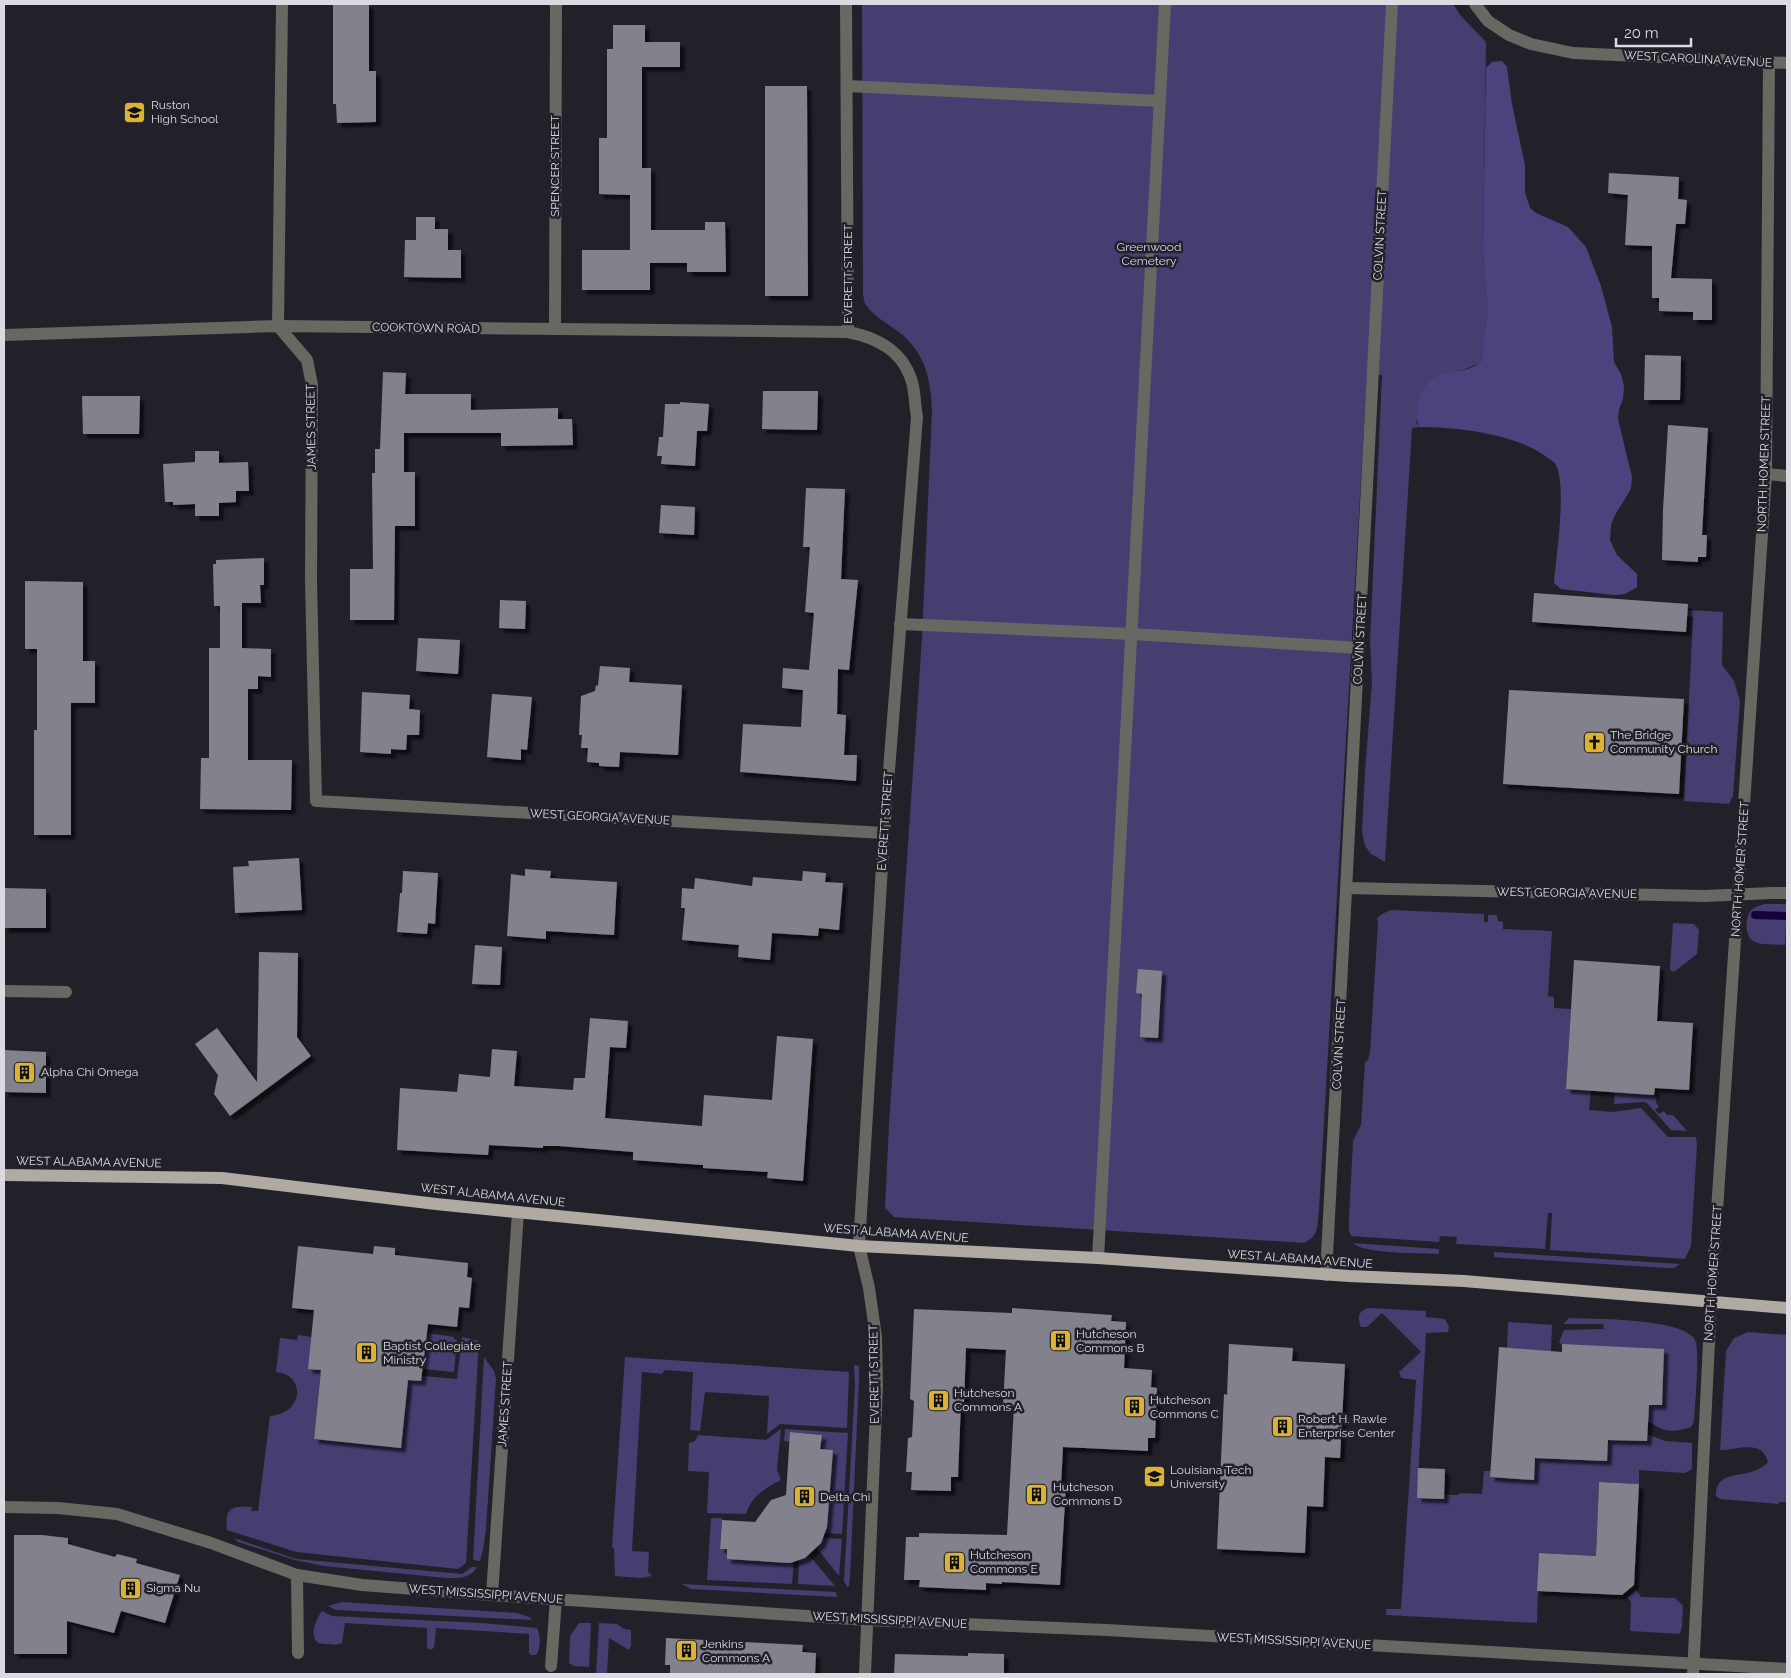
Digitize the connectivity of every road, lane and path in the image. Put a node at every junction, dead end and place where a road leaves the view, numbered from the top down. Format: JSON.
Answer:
{"nodes":[{"id":1,"x":282,"y":4,"type":"edge"},
{"id":2,"x":556,"y":4,"type":"edge"},
{"id":3,"x":846,"y":4,"type":"edge"},
{"id":4,"x":1165,"y":4,"type":"edge"},
{"id":5,"x":1392,"y":4,"type":"edge"},
{"id":6,"x":1475,"y":4,"type":"edge"},
{"id":7,"x":1769,"y":62,"type":"junction"},
{"id":8,"x":1787,"y":63,"type":"edge"},
{"id":9,"x":847,"y":86,"type":"junction"},
{"id":10,"x":1159,"y":101,"type":"junction"},
{"id":11,"x":278,"y":326,"type":"junction"},
{"id":12,"x":555,"y":329,"type":"junction"},
{"id":13,"x":848,"y":332,"type":"junction"},
{"id":14,"x":4,"y":335,"type":"edge"},
{"id":15,"x":1766,"y":474,"type":"junction"},
{"id":16,"x":1787,"y":476,"type":"edge"},
{"id":17,"x":900,"y":624,"type":"junction"},
{"id":18,"x":1132,"y":634,"type":"junction"},
{"id":19,"x":1360,"y":648,"type":"junction"},
{"id":20,"x":316,"y":801,"type":"joint"},
{"id":21,"x":884,"y":833,"type":"junction"},
{"id":22,"x":1347,"y":888,"type":"junction"},
{"id":23,"x":1787,"y":893,"type":"edge"},
{"id":24,"x":1738,"y":895,"type":"junction"},
{"id":25,"x":4,"y":991,"type":"edge"},
{"id":26,"x":66,"y":992,"type":"dead end"},
{"id":27,"x":4,"y":1174,"type":"edge"},
{"id":28,"x":518,"y":1212,"type":"junction"},
{"id":29,"x":859,"y":1246,"type":"junction"},
{"id":30,"x":1098,"y":1258,"type":"junction"},
{"id":31,"x":1326,"y":1275,"type":"junction"},
{"id":32,"x":1711,"y":1301,"type":"junction"},
{"id":33,"x":1787,"y":1308,"type":"edge"},
{"id":34,"x":4,"y":1507,"type":"edge"},
{"id":35,"x":297,"y":1575,"type":"junction"},
{"id":36,"x":492,"y":1595,"type":"junction"},
{"id":37,"x":556,"y":1599,"type":"junction"},
{"id":38,"x":868,"y":1620,"type":"junction"},
{"id":39,"x":298,"y":1653,"type":"dead end"},
{"id":40,"x":551,"y":1666,"type":"dead end"},
{"id":41,"x":1694,"y":1669,"type":"edge"},
{"id":42,"x":1787,"y":1669,"type":"edge"},
{"id":43,"x":865,"y":1674,"type":"edge"}],
"edges":[{"from":1,"to":11,"type":"street"},
{"from":2,"to":12,"type":"street","name":"SPENCER STREET"},
{"from":3,"to":9,"type":"street","name":"EVERETT STREET"},
{"from":4,"to":10,"type":"street"},
{"from":5,"to":19,"type":"street","name":"COLVIN STREET"},
{"from":6,"to":7,"type":"street","name":"WEST CAROLINA AVENUE"},
{"from":7,"to":8,"type":"street","name":"WEST CAROLINA AVENUE"},
{"from":7,"to":15,"type":"street","name":"NORTH HOMER STREET"},
{"from":9,"to":10,"type":"street"},
{"from":9,"to":13,"type":"street","name":"EVERETT STREET"},
{"from":10,"to":18,"type":"street"},
{"from":11,"to":12,"type":"street","name":"COOKTOWN ROAD"},
{"from":11,"to":14,"type":"street","name":"COOKTOWN ROAD"},
{"from":11,"to":20,"type":"street","name":"JAMES STREET"},
{"from":12,"to":13,"type":"street","name":"COOKTOWN ROAD"},
{"from":13,"to":17,"type":"street","name":"EVERETT STREET"},
{"from":15,"to":16,"type":"street"},
{"from":15,"to":24,"type":"street","name":"NORTH HOMER STREET"},
{"from":17,"to":18,"type":"street"},
{"from":17,"to":21,"type":"street","name":"EVERETT STREET"},
{"from":18,"to":19,"type":"street"},
{"from":18,"to":30,"type":"street"},
{"from":19,"to":22,"type":"street","name":"COLVIN STREET"},
{"from":20,"to":21,"type":"street","name":"WEST GEORGIA AVENUE"},
{"from":21,"to":29,"type":"street","name":"EVERETT STREET"},
{"from":22,"to":24,"type":"street","name":"WEST GEORGIA AVENUE"},
{"from":22,"to":31,"type":"street","name":"COLVIN STREET"},
{"from":23,"to":24,"type":"street","name":"WEST GEORGIA AVENUE"},
{"from":24,"to":32,"type":"street","name":"NORTH HOMER STREET"},
{"from":25,"to":26,"type":"street"},
{"from":27,"to":28,"type":"main road","name":"WEST ALABAMA AVENUE"},
{"from":28,"to":29,"type":"main road","name":"WEST ALABAMA AVENUE"},
{"from":28,"to":36,"type":"street","name":"JAMES STREET"},
{"from":29,"to":30,"type":"main road","name":"WEST ALABAMA AVENUE"},
{"from":29,"to":38,"type":"street","name":"EVERETT STREET"},
{"from":30,"to":31,"type":"main road","name":"WEST ALABAMA AVENUE"},
{"from":31,"to":32,"type":"main road","name":"WEST ALABAMA AVENUE"},
{"from":32,"to":33,"type":"main road","name":"WEST ALABAMA AVENUE"},
{"from":32,"to":41,"type":"street","name":"NORTH HOMER STREET"},
{"from":34,"to":35,"type":"street","name":"WEST MISSISSIPPI AVENUE"},
{"from":35,"to":36,"type":"street","name":"WEST MISSISSIPPI AVENUE"},
{"from":35,"to":39,"type":"street"},
{"from":36,"to":37,"type":"street","name":"WEST MISSISSIPPI AVENUE"},
{"from":37,"to":38,"type":"street","name":"WEST MISSISSIPPI AVENUE"},
{"from":37,"to":40,"type":"street"},
{"from":38,"to":41,"type":"street","name":"WEST MISSISSIPPI AVENUE"},
{"from":38,"to":43,"type":"street","name":"EVERETT STREET"},
{"from":41,"to":42,"type":"street","name":"WEST MISSISSIPPI AVENUE"}]}
